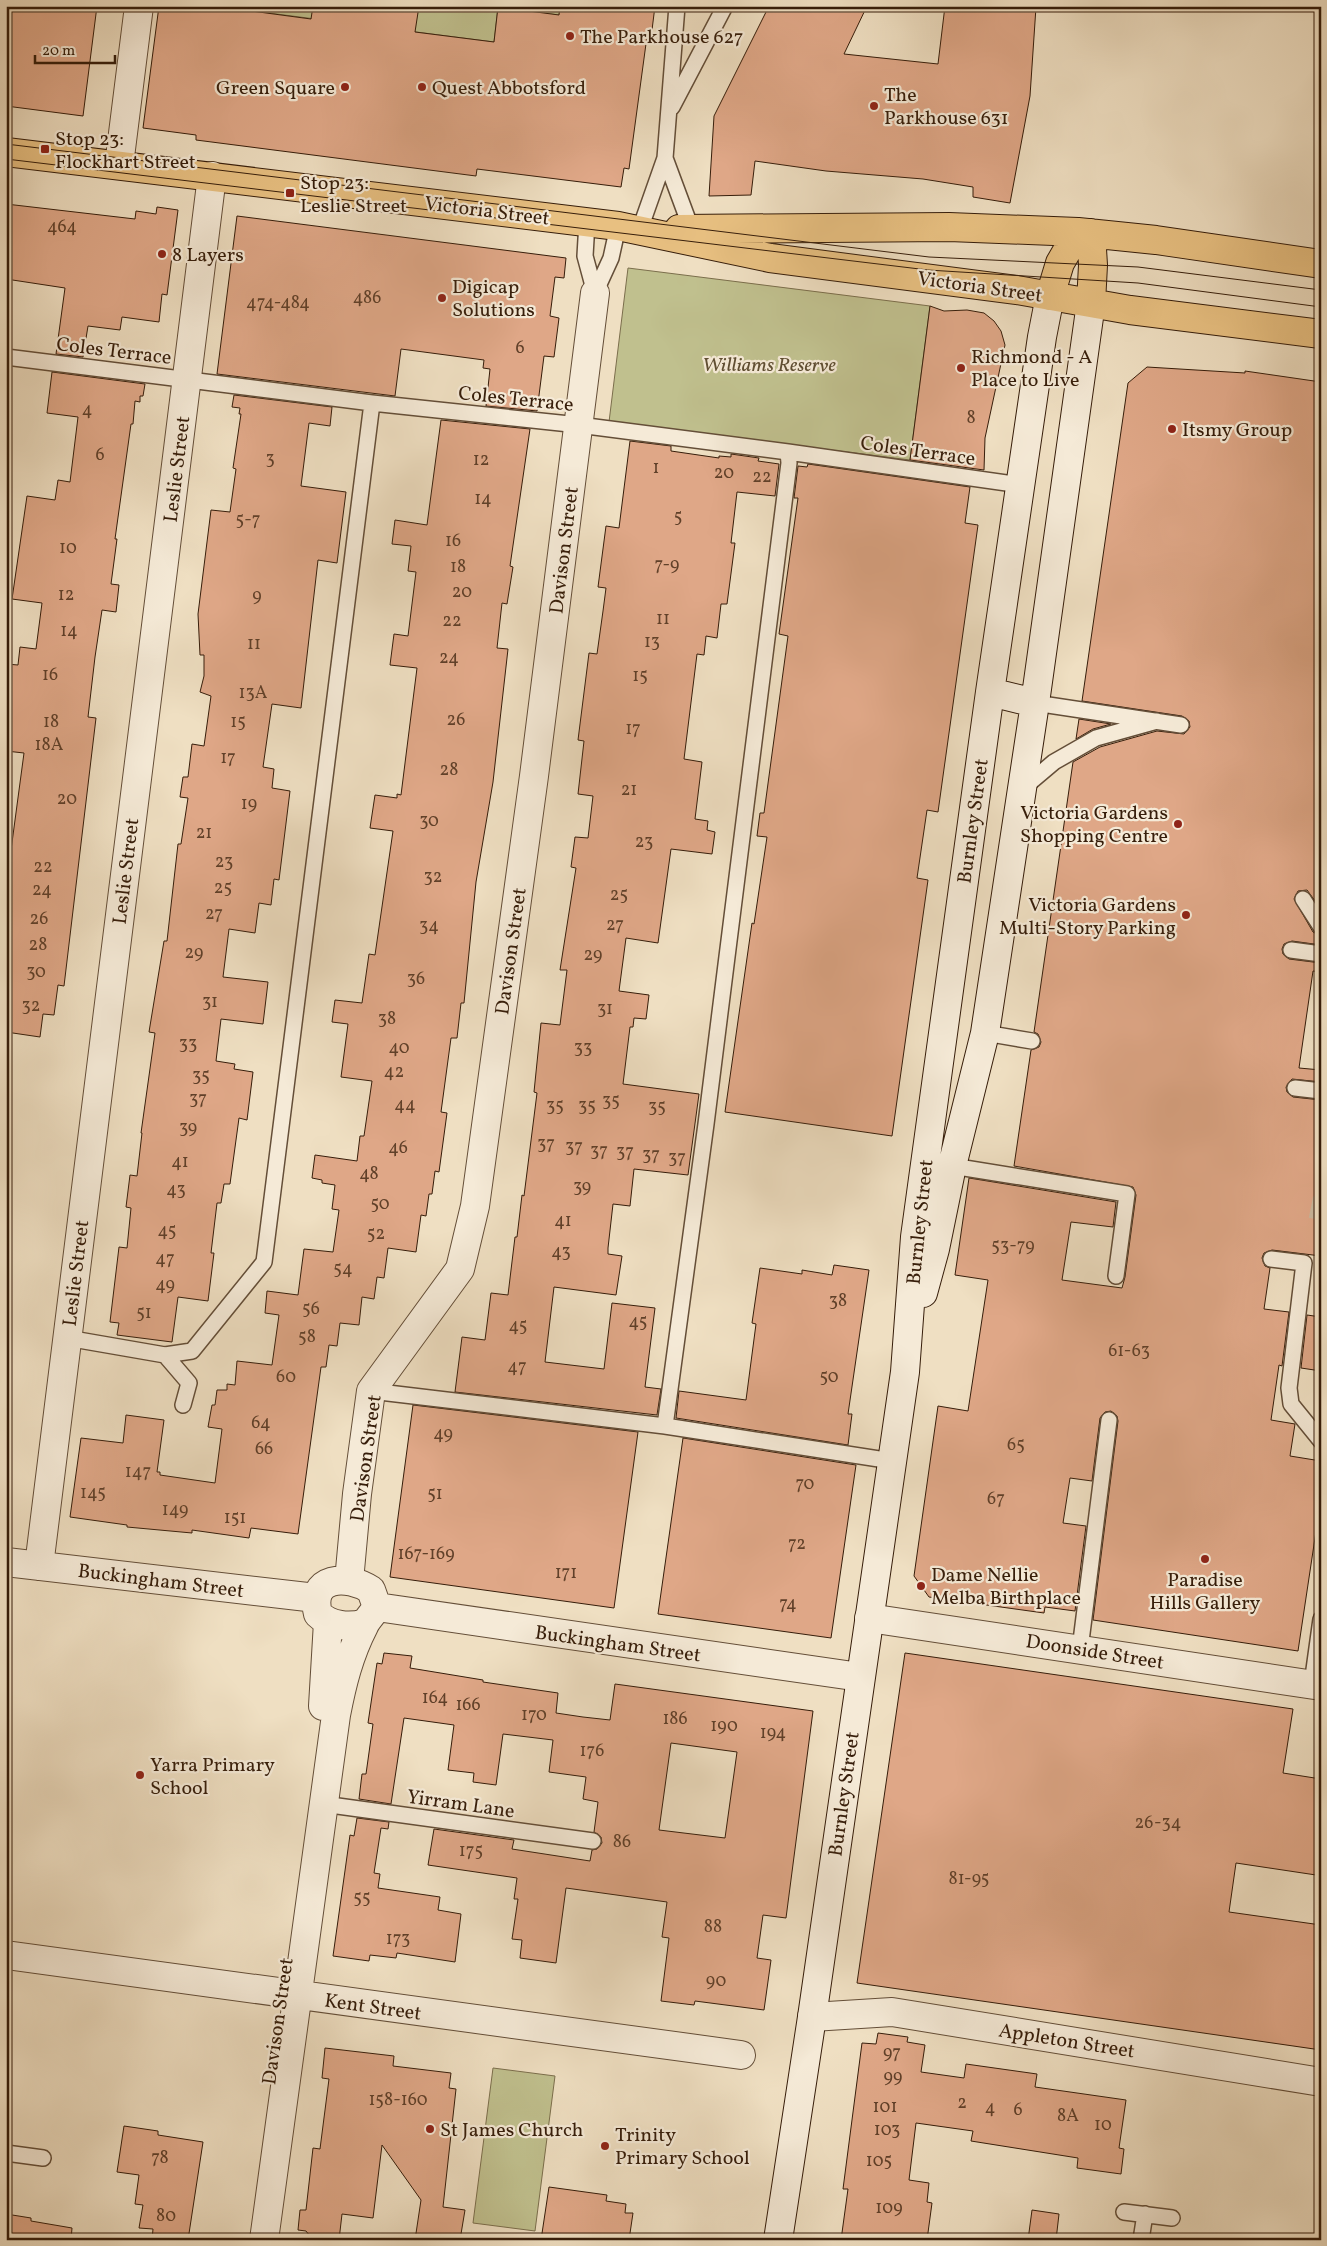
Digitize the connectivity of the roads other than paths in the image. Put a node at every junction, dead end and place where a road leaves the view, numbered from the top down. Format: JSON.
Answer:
{"nodes":[{"id":1,"x":139,"y":6,"type":"edge"},
{"id":2,"x":677,"y":6,"type":"edge"},
{"id":3,"x":725,"y":6,"type":"edge"},
{"id":4,"x":668,"y":113,"type":"junction"},
{"id":5,"x":6,"y":152,"type":"edge"},
{"id":6,"x":665,"y":158,"type":"junction"},
{"id":7,"x":119,"y":165,"type":"junction"},
{"id":8,"x":212,"y":176,"type":"junction"},
{"id":9,"x":586,"y":222,"type":"junction"},
{"id":10,"x":629,"y":228,"type":"junction"},
{"id":11,"x":691,"y":228,"type":"junction"},
{"id":12,"x":1084,"y":233,"type":"junction"},
{"id":13,"x":1321,"y":264,"type":"edge"},
{"id":14,"x":595,"y":293,"type":"junction"},
{"id":15,"x":1050,"y":296,"type":"junction"},
{"id":16,"x":1091,"y":303,"type":"junction"},
{"id":17,"x":1321,"y":334,"type":"edge"},
{"id":18,"x":6,"y":357,"type":"edge"},
{"id":19,"x":187,"y":380,"type":"junction"},
{"id":20,"x":372,"y":403,"type":"junction"},
{"id":21,"x":579,"y":425,"type":"junction"},
{"id":22,"x":788,"y":452,"type":"junction"},
{"id":23,"x":1021,"y":485,"type":"junction"},
{"id":24,"x":990,"y":692,"type":"junction"},
{"id":25,"x":1035,"y":703,"type":"junction"},
{"id":26,"x":1157,"y":721,"type":"junction"},
{"id":27,"x":1181,"y":725,"type":"dead end"},
{"id":28,"x":1022,"y":790,"type":"junction"},
{"id":29,"x":1303,"y":899,"type":"dead end"},
{"id":30,"x":1321,"y":927,"type":"edge"},
{"id":31,"x":1292,"y":950,"type":"dead end"},
{"id":32,"x":1321,"y":954,"type":"edge"},
{"id":33,"x":945,"y":1028,"type":"junction"},
{"id":34,"x":985,"y":1034,"type":"junction"},
{"id":35,"x":1032,"y":1041,"type":"dead end"},
{"id":36,"x":1295,"y":1088,"type":"dead end"},
{"id":37,"x":1321,"y":1091,"type":"edge"},
{"id":38,"x":952,"y":1166,"type":"junction"},
{"id":39,"x":1271,"y":1259,"type":"dead end"},
{"id":40,"x":1116,"y":1276,"type":"dead end"},
{"id":41,"x":67,"y":1338,"type":"junction"},
{"id":42,"x":908,"y":1347,"type":"junction"},
{"id":43,"x":165,"y":1354,"type":"junction"},
{"id":44,"x":371,"y":1391,"type":"junction"},
{"id":45,"x":183,"y":1405,"type":"dead end"},
{"id":46,"x":1109,"y":1420,"type":"dead end"},
{"id":47,"x":665,"y":1426,"type":"junction"},
{"id":48,"x":1321,"y":1442,"type":"edge"},
{"id":49,"x":892,"y":1461,"type":"junction"},
{"id":50,"x":6,"y":1562,"type":"edge"},
{"id":51,"x":39,"y":1566,"type":"junction"},
{"id":52,"x":349,"y":1581,"type":"junction"},
{"id":53,"x":316,"y":1598,"type":"junction"},
{"id":54,"x":371,"y":1615,"type":"junction"},
{"id":55,"x":869,"y":1618,"type":"junction"},
{"id":56,"x":1321,"y":1619,"type":"edge"},
{"id":57,"x":328,"y":1622,"type":"junction"},
{"id":58,"x":1080,"y":1649,"type":"junction"},
{"id":59,"x":860,"y":1677,"type":"junction"},
{"id":60,"x":1316,"y":1685,"type":"edge"},
{"id":61,"x":316,"y":1803,"type":"junction"},
{"id":62,"x":593,"y":1841,"type":"dead end"},
{"id":63,"x":6,"y":1956,"type":"edge"},
{"id":64,"x":289,"y":1995,"type":"junction"},
{"id":65,"x":812,"y":2018,"type":"junction"},
{"id":66,"x":741,"y":2055,"type":"dead end"},
{"id":67,"x":1321,"y":2082,"type":"edge"},
{"id":68,"x":6,"y":2153,"type":"edge"},
{"id":69,"x":43,"y":2158,"type":"dead end"},
{"id":70,"x":1124,"y":2212,"type":"dead end"},
{"id":71,"x":1145,"y":2214,"type":"junction"},
{"id":72,"x":1172,"y":2218,"type":"dead end"},
{"id":73,"x":246,"y":2240,"type":"edge"},
{"id":74,"x":264,"y":2240,"type":"edge"},
{"id":75,"x":778,"y":2240,"type":"edge"},
{"id":76,"x":1141,"y":2240,"type":"edge"}],
"edges":[{"from":1,"to":7,"type":"street"},
{"from":2,"to":4,"type":"lane"},
{"from":3,"to":4,"type":"lane"},
{"from":4,"to":6,"type":"lane"},
{"from":5,"to":7,"type":"main road","name":"Victoria Street"},
{"from":6,"to":10,"type":"lane","name":"Davison Street"},
{"from":6,"to":11,"type":"lane"},
{"from":7,"to":8,"type":"main road","name":"Victoria Street"},
{"from":8,"to":9,"type":"main road","name":"Victoria Street"},
{"from":8,"to":19,"type":"street","name":"Leslie Street"},
{"from":9,"to":10,"type":"main road","name":"Victoria Street"},
{"from":9,"to":14,"type":"lane","name":"Davison Street"},
{"from":10,"to":11,"type":"main road","name":"Victoria Street"},
{"from":10,"to":14,"type":"lane","name":"Davison Street"},
{"from":10,"to":15,"type":"main road","name":"Victoria Street"},
{"from":11,"to":12,"type":"main road","name":"Victoria Street"},
{"from":12,"to":13,"type":"main road","name":"Victoria Street"},
{"from":12,"to":15,"type":"main road"},
{"from":12,"to":16,"type":"main road"},
{"from":14,"to":21,"type":"street","name":"Davison Street"},
{"from":15,"to":16,"type":"main road","name":"Victoria Street"},
{"from":15,"to":23,"type":"street","name":"Burnley Street"},
{"from":16,"to":17,"type":"main road","name":"Victoria Street"},
{"from":16,"to":25,"type":"street","name":"Burnley Street"},
{"from":18,"to":19,"type":"lane","name":"Coles Terrace"},
{"from":19,"to":20,"type":"lane","name":"Coles Terrace"},
{"from":19,"to":41,"type":"street","name":"Leslie Street"},
{"from":20,"to":21,"type":"lane","name":"Coles Terrace"},
{"from":20,"to":43,"type":"lane"},
{"from":21,"to":22,"type":"lane","name":"Coles Terrace"},
{"from":21,"to":44,"type":"street","name":"Davison Street"},
{"from":22,"to":23,"type":"lane","name":"Coles Terrace"},
{"from":22,"to":47,"type":"lane"},
{"from":23,"to":24,"type":"street","name":"Burnley Street"},
{"from":24,"to":25,"type":"street"},
{"from":24,"to":33,"type":"street","name":"Burnley Street"},
{"from":25,"to":26,"type":"lane"},
{"from":25,"to":28,"type":"street","name":"Burnley Street"},
{"from":26,"to":27,"type":"lane"},
{"from":26,"to":28,"type":"lane"},
{"from":28,"to":34,"type":"street","name":"Burnley Street"},
{"from":29,"to":30,"type":"lane"},
{"from":31,"to":32,"type":"lane"},
{"from":33,"to":34,"type":"street"},
{"from":33,"to":42,"type":"street","name":"Burnley Street"},
{"from":34,"to":35,"type":"lane"},
{"from":34,"to":38,"type":"street","name":"Burnley Street"},
{"from":36,"to":37,"type":"lane"},
{"from":38,"to":40,"type":"lane"},
{"from":38,"to":42,"type":"street","name":"Burnley Street"},
{"from":39,"to":48,"type":"lane"},
{"from":41,"to":43,"type":"lane"},
{"from":41,"to":51,"type":"street","name":"Leslie Street"},
{"from":42,"to":49,"type":"street","name":"Burnley Street"},
{"from":43,"to":45,"type":"lane"},
{"from":44,"to":47,"type":"lane"},
{"from":44,"to":52,"type":"street","name":"Davison Street"},
{"from":46,"to":58,"type":"lane"},
{"from":47,"to":49,"type":"lane"},
{"from":49,"to":55,"type":"street","name":"Burnley Street"},
{"from":50,"to":51,"type":"street","name":"Buckingham Street"},
{"from":51,"to":53,"type":"street","name":"Buckingham Street"},
{"from":52,"to":53,"type":"street"},
{"from":52,"to":54,"type":"street"},
{"from":53,"to":57,"type":"street"},
{"from":54,"to":57,"type":"street"},
{"from":54,"to":59,"type":"street","name":"Buckingham Street"},
{"from":54,"to":61,"type":"street","name":"Davison Street"},
{"from":55,"to":58,"type":"street","name":"Doonside Street"},
{"from":55,"to":59,"type":"street","name":"Burnley Street"},
{"from":56,"to":60,"type":"lane"},
{"from":57,"to":61,"type":"street","name":"Davison Street"},
{"from":58,"to":60,"type":"street","name":"Doonside Street"},
{"from":59,"to":65,"type":"street","name":"Burnley Street"},
{"from":61,"to":62,"type":"lane","name":"Yirram Lane"},
{"from":61,"to":64,"type":"street","name":"Davison Street"},
{"from":63,"to":64,"type":"street","name":"Kent Street"},
{"from":64,"to":66,"type":"street","name":"Kent Street"},
{"from":64,"to":73,"type":"street","name":"Davison Street"},
{"from":64,"to":74,"type":"street","name":"Davison Street"},
{"from":65,"to":67,"type":"street","name":"Appleton Street"},
{"from":65,"to":75,"type":"street","name":"Burnley Street"},
{"from":68,"to":69,"type":"lane"},
{"from":70,"to":71,"type":"lane"},
{"from":71,"to":72,"type":"lane"},
{"from":71,"to":76,"type":"lane"}]}
